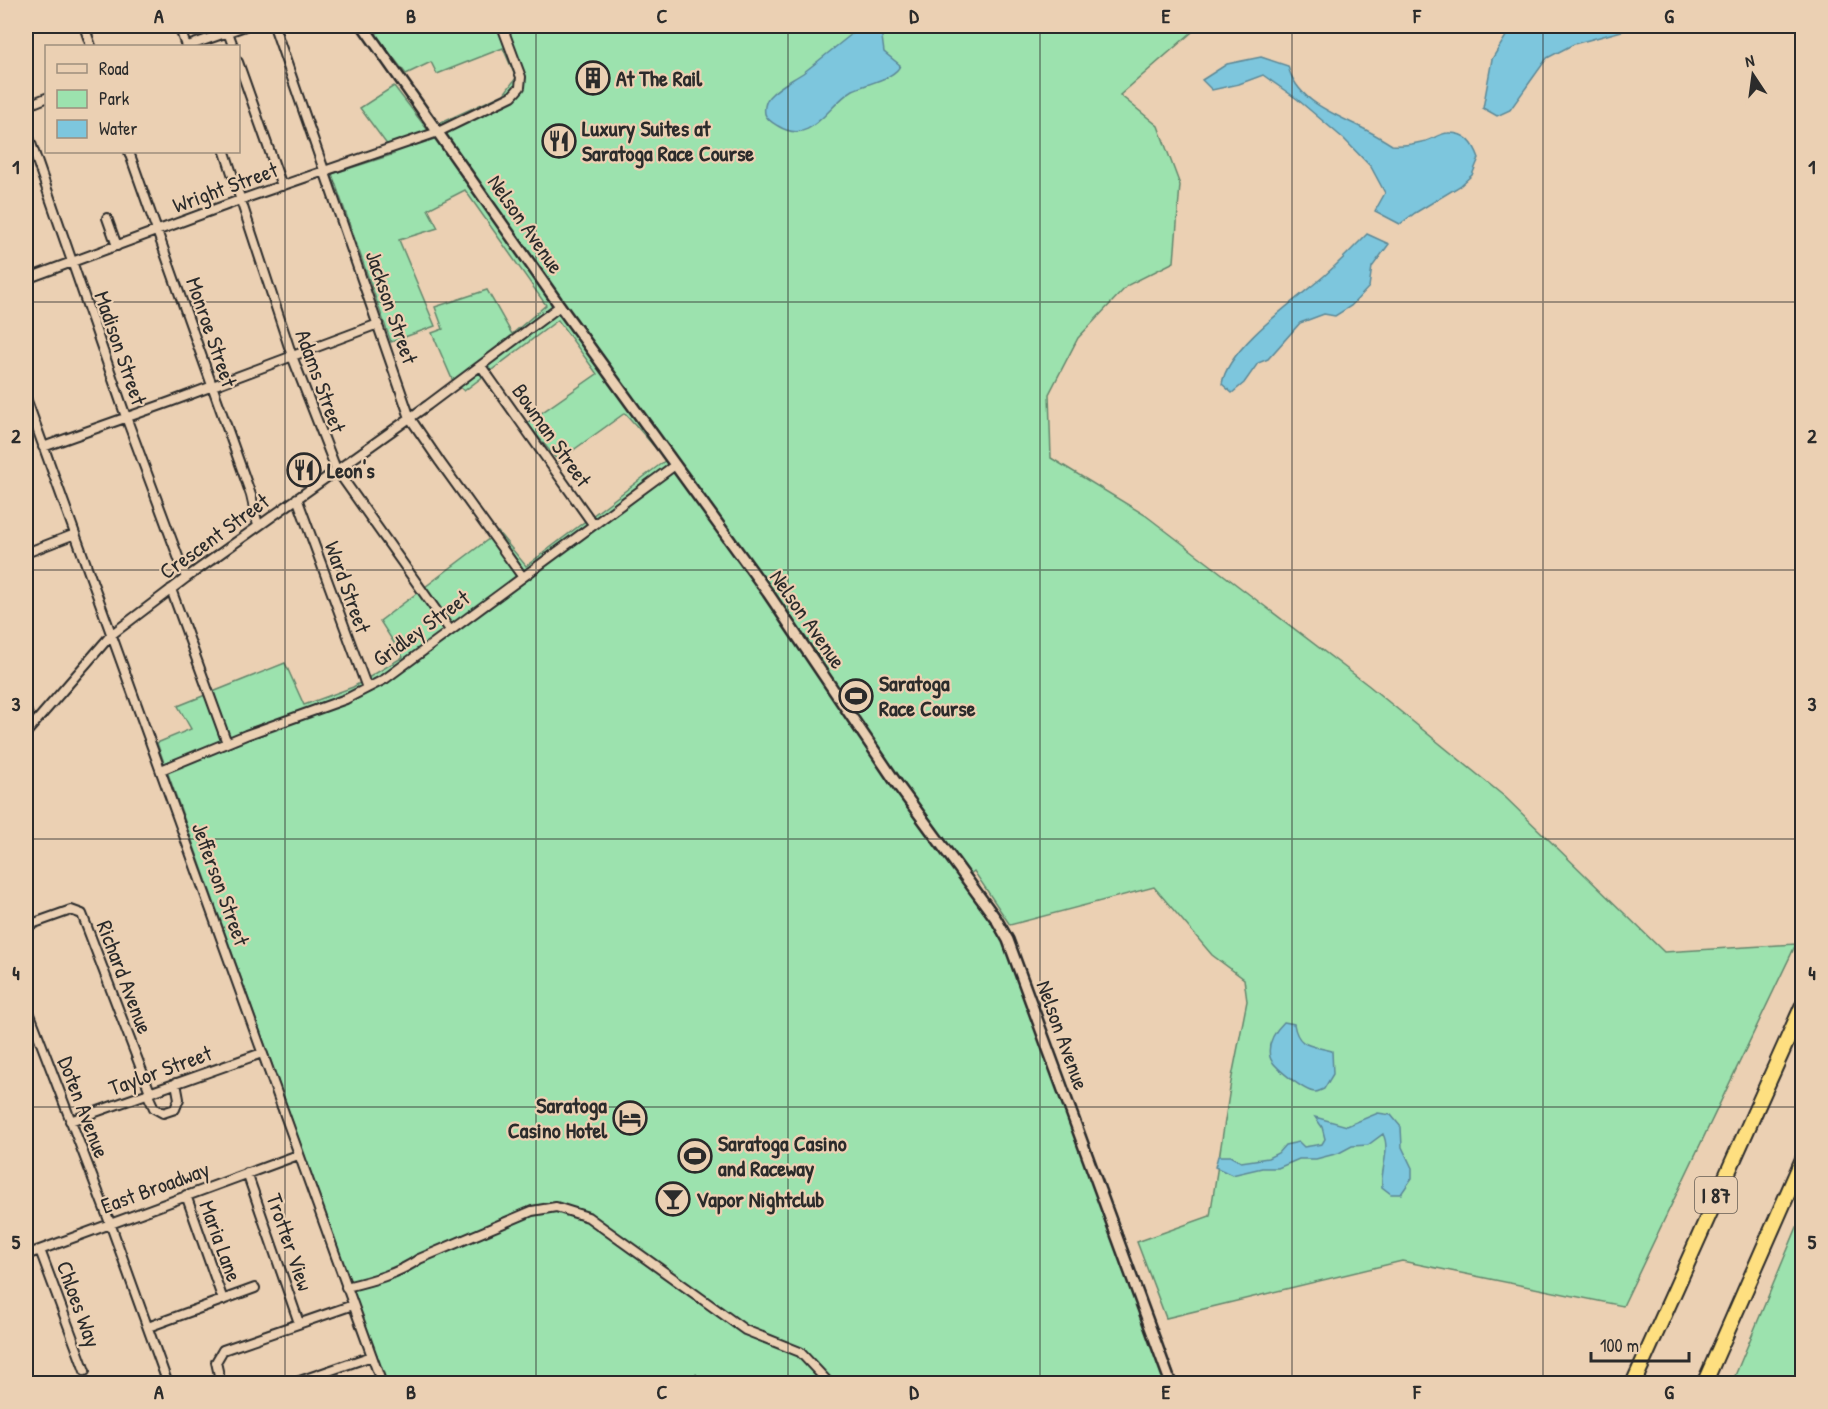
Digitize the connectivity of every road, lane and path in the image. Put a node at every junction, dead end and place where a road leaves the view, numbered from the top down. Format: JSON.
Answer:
{"nodes":[{"id":1,"x":84,"y":26,"type":"edge"},
{"id":2,"x":178,"y":26,"type":"edge"},
{"id":3,"x":245,"y":26,"type":"edge"},
{"id":4,"x":274,"y":26,"type":"edge"},
{"id":5,"x":363,"y":26,"type":"edge"},
{"id":6,"x":502,"y":26,"type":"edge"},
{"id":7,"x":228,"y":32,"type":"junction"},
{"id":8,"x":91,"y":45,"type":"edge"},
{"id":9,"x":187,"y":45,"type":"edge"},
{"id":10,"x":190,"y":45,"type":"edge"},
{"id":11,"x":233,"y":45,"type":"edge"},
{"id":12,"x":240,"y":68,"type":"edge"},
{"id":13,"x":45,"y":98,"type":"edge"},
{"id":14,"x":26,"y":106,"type":"edge"},
{"id":15,"x":26,"y":129,"type":"edge"},
{"id":16,"x":438,"y":132,"type":"junction"},
{"id":17,"x":129,"y":153,"type":"edge"},
{"id":18,"x":225,"y":153,"type":"edge"},
{"id":19,"x":326,"y":171,"type":"junction"},
{"id":20,"x":282,"y":186,"type":"junction"},
{"id":21,"x":240,"y":200,"type":"junction"},
{"id":22,"x":107,"y":218,"type":"dead end"},
{"id":23,"x":158,"y":231,"type":"junction"},
{"id":24,"x":117,"y":246,"type":"junction"},
{"id":25,"x":72,"y":261,"type":"junction"},
{"id":26,"x":26,"y":279,"type":"edge"},
{"id":27,"x":560,"y":306,"type":"junction"},
{"id":28,"x":378,"y":324,"type":"junction"},
{"id":29,"x":292,"y":356,"type":"junction"},
{"id":30,"x":481,"y":366,"type":"junction"},
{"id":31,"x":211,"y":386,"type":"junction"},
{"id":32,"x":26,"y":398,"type":"edge"},
{"id":33,"x":126,"y":417,"type":"junction"},
{"id":34,"x":410,"y":418,"type":"junction"},
{"id":35,"x":43,"y":447,"type":"junction"},
{"id":36,"x":675,"y":465,"type":"junction"},
{"id":37,"x":336,"y":469,"type":"junction"},
{"id":38,"x":297,"y":498,"type":"junction"},
{"id":39,"x":593,"y":524,"type":"junction"},
{"id":40,"x":258,"y":526,"type":"junction"},
{"id":41,"x":75,"y":534,"type":"junction"},
{"id":42,"x":26,"y":553,"type":"edge"},
{"id":43,"x":522,"y":576,"type":"junction"},
{"id":44,"x":186,"y":578,"type":"junction"},
{"id":45,"x":171,"y":589,"type":"junction"},
{"id":46,"x":450,"y":630,"type":"junction"},
{"id":47,"x":111,"y":635,"type":"junction"},
{"id":48,"x":367,"y":688,"type":"junction"},
{"id":49,"x":26,"y":710,"type":"edge"},
{"id":50,"x":31,"y":725,"type":"junction"},
{"id":51,"x":26,"y":733,"type":"edge"},
{"id":52,"x":227,"y":743,"type":"junction"},
{"id":53,"x":161,"y":770,"type":"junction"},
{"id":54,"x":26,"y":926,"type":"edge"},
{"id":55,"x":26,"y":1004,"type":"edge"},
{"id":56,"x":1803,"y":1007,"type":"edge"},
{"id":57,"x":262,"y":1053,"type":"junction"},
{"id":58,"x":176,"y":1083,"type":"junction"},
{"id":59,"x":148,"y":1093,"type":"junction"},
{"id":60,"x":69,"y":1121,"type":"junction"},
{"id":61,"x":298,"y":1155,"type":"junction"},
{"id":62,"x":1803,"y":1161,"type":"edge"},
{"id":63,"x":247,"y":1173,"type":"junction"},
{"id":64,"x":186,"y":1195,"type":"junction"},
{"id":65,"x":110,"y":1223,"type":"junction"},
{"id":66,"x":40,"y":1250,"type":"junction"},
{"id":67,"x":26,"y":1255,"type":"edge"},
{"id":68,"x":346,"y":1287,"type":"junction"},
{"id":69,"x":255,"y":1288,"type":"dead end"},
{"id":70,"x":223,"y":1300,"type":"junction"},
{"id":71,"x":353,"y":1305,"type":"junction"},
{"id":72,"x":299,"y":1323,"type":"junction"},
{"id":73,"x":148,"y":1327,"type":"junction"},
{"id":74,"x":372,"y":1356,"type":"junction"},
{"id":75,"x":85,"y":1371,"type":"dead end"},
{"id":76,"x":168,"y":1383,"type":"edge"},
{"id":77,"x":221,"y":1383,"type":"edge"},
{"id":78,"x":291,"y":1383,"type":"edge"},
{"id":79,"x":382,"y":1383,"type":"edge"},
{"id":80,"x":830,"y":1383,"type":"edge"},
{"id":81,"x":1171,"y":1383,"type":"edge"},
{"id":82,"x":1633,"y":1383,"type":"edge"},
{"id":83,"x":1704,"y":1383,"type":"edge"}],
"edges":[{"from":1,"to":8,"type":"street"},
{"from":2,"to":9,"type":"street"},
{"from":3,"to":7,"type":"street"},
{"from":4,"to":19,"type":"street","name":"Jackson Street"},
{"from":5,"to":16,"type":"street","name":"Nelson Avenue"},
{"from":6,"to":16,"type":"street","name":"Wright Street"},
{"from":7,"to":10,"type":"street"},
{"from":7,"to":11,"type":"street"},
{"from":12,"to":20,"type":"street"},
{"from":13,"to":14,"type":"street"},
{"from":15,"to":25,"type":"street","name":"Madison Street"},
{"from":16,"to":19,"type":"street","name":"Wright Street"},
{"from":16,"to":27,"type":"street","name":"Nelson Avenue"},
{"from":17,"to":23,"type":"street","name":"Monroe Street"},
{"from":18,"to":21,"type":"street","name":"Adams Street"},
{"from":19,"to":20,"type":"street","name":"Wright Street"},
{"from":19,"to":28,"type":"street","name":"Jackson Street"},
{"from":20,"to":21,"type":"street","name":"Wright Street"},
{"from":21,"to":23,"type":"street","name":"Wright Street"},
{"from":21,"to":29,"type":"street","name":"Adams Street"},
{"from":22,"to":24,"type":"street"},
{"from":23,"to":24,"type":"street","name":"Wright Street"},
{"from":23,"to":31,"type":"street","name":"Monroe Street"},
{"from":24,"to":25,"type":"street","name":"Wright Street"},
{"from":25,"to":26,"type":"street","name":"Wright Street"},
{"from":25,"to":33,"type":"street","name":"Madison Street"},
{"from":27,"to":30,"type":"street","name":"Crescent Street"},
{"from":27,"to":36,"type":"street","name":"Nelson Avenue"},
{"from":28,"to":29,"type":"street"},
{"from":28,"to":34,"type":"street","name":"Jackson Street"},
{"from":29,"to":31,"type":"street"},
{"from":29,"to":37,"type":"street","name":"Adams Street"},
{"from":30,"to":34,"type":"street","name":"Crescent Street"},
{"from":30,"to":39,"type":"street","name":"Bowman Street"},
{"from":31,"to":33,"type":"street"},
{"from":31,"to":40,"type":"street","name":"Monroe Street"},
{"from":32,"to":35,"type":"street","name":"Jefferson Street"},
{"from":33,"to":35,"type":"street"},
{"from":33,"to":44,"type":"street","name":"Madison Street"},
{"from":34,"to":37,"type":"street","name":"Crescent Street"},
{"from":34,"to":43,"type":"street","name":"Jackson Street"},
{"from":35,"to":41,"type":"street","name":"Jefferson Street"},
{"from":36,"to":39,"type":"street","name":"Gridley Street"},
{"from":36,"to":81,"type":"street","name":"Nelson Avenue"},
{"from":37,"to":38,"type":"street","name":"Crescent Street"},
{"from":37,"to":46,"type":"street","name":"Adams Street"},
{"from":38,"to":40,"type":"street","name":"Crescent Street"},
{"from":38,"to":48,"type":"street","name":"Ward Street"},
{"from":39,"to":43,"type":"street","name":"Gridley Street"},
{"from":40,"to":44,"type":"street","name":"Crescent Street"},
{"from":41,"to":42,"type":"street"},
{"from":41,"to":47,"type":"street","name":"Jefferson Street"},
{"from":43,"to":46,"type":"street","name":"Gridley Street"},
{"from":44,"to":45,"type":"street","name":"Crescent Street"},
{"from":45,"to":47,"type":"street","name":"Crescent Street"},
{"from":45,"to":52,"type":"street"},
{"from":46,"to":48,"type":"street","name":"Gridley Street"},
{"from":47,"to":50,"type":"street","name":"Crescent Street"},
{"from":47,"to":53,"type":"street","name":"Jefferson Street"},
{"from":48,"to":52,"type":"street","name":"Gridley Street"},
{"from":49,"to":50,"type":"street"},
{"from":50,"to":51,"type":"street","name":"Crescent Street"},
{"from":52,"to":53,"type":"street","name":"Gridley Street"},
{"from":53,"to":57,"type":"street","name":"Jefferson Street"},
{"from":54,"to":59,"type":"street","name":"Richard Avenue"},
{"from":55,"to":60,"type":"street","name":"Doten Avenue"},
{"from":56,"to":82,"type":"highway","number":"I 87"},
{"from":57,"to":58,"type":"street","name":"Taylor Street"},
{"from":57,"to":61,"type":"street","name":"Jefferson Street"},
{"from":58,"to":59,"type":"street","name":"Taylor Street"},
{"from":58,"to":59,"type":"street"},
{"from":59,"to":60,"type":"street","name":"Taylor Street"},
{"from":60,"to":65,"type":"street","name":"Doten Avenue"},
{"from":61,"to":63,"type":"street","name":"East Broadway"},
{"from":61,"to":68,"type":"street","name":"Jefferson Street"},
{"from":62,"to":83,"type":"highway"},
{"from":63,"to":64,"type":"street","name":"East Broadway"},
{"from":63,"to":72,"type":"street","name":"Trotter View"},
{"from":64,"to":65,"type":"street","name":"East Broadway"},
{"from":64,"to":70,"type":"street","name":"Maria Lane"},
{"from":65,"to":66,"type":"street","name":"East Broadway"},
{"from":65,"to":73,"type":"street","name":"Doten Avenue"},
{"from":66,"to":67,"type":"street","name":"East Broadway"},
{"from":66,"to":75,"type":"street","name":"Chloes Way"},
{"from":68,"to":71,"type":"street","name":"Jefferson Street"},
{"from":68,"to":80,"type":"street"},
{"from":69,"to":70,"type":"street"},
{"from":70,"to":73,"type":"street"},
{"from":71,"to":72,"type":"street"},
{"from":71,"to":74,"type":"street","name":"Jefferson Street"},
{"from":72,"to":77,"type":"street"},
{"from":73,"to":76,"type":"street","name":"Doten Avenue"},
{"from":74,"to":78,"type":"street"},
{"from":74,"to":79,"type":"street","name":"Jefferson Street"}]}
